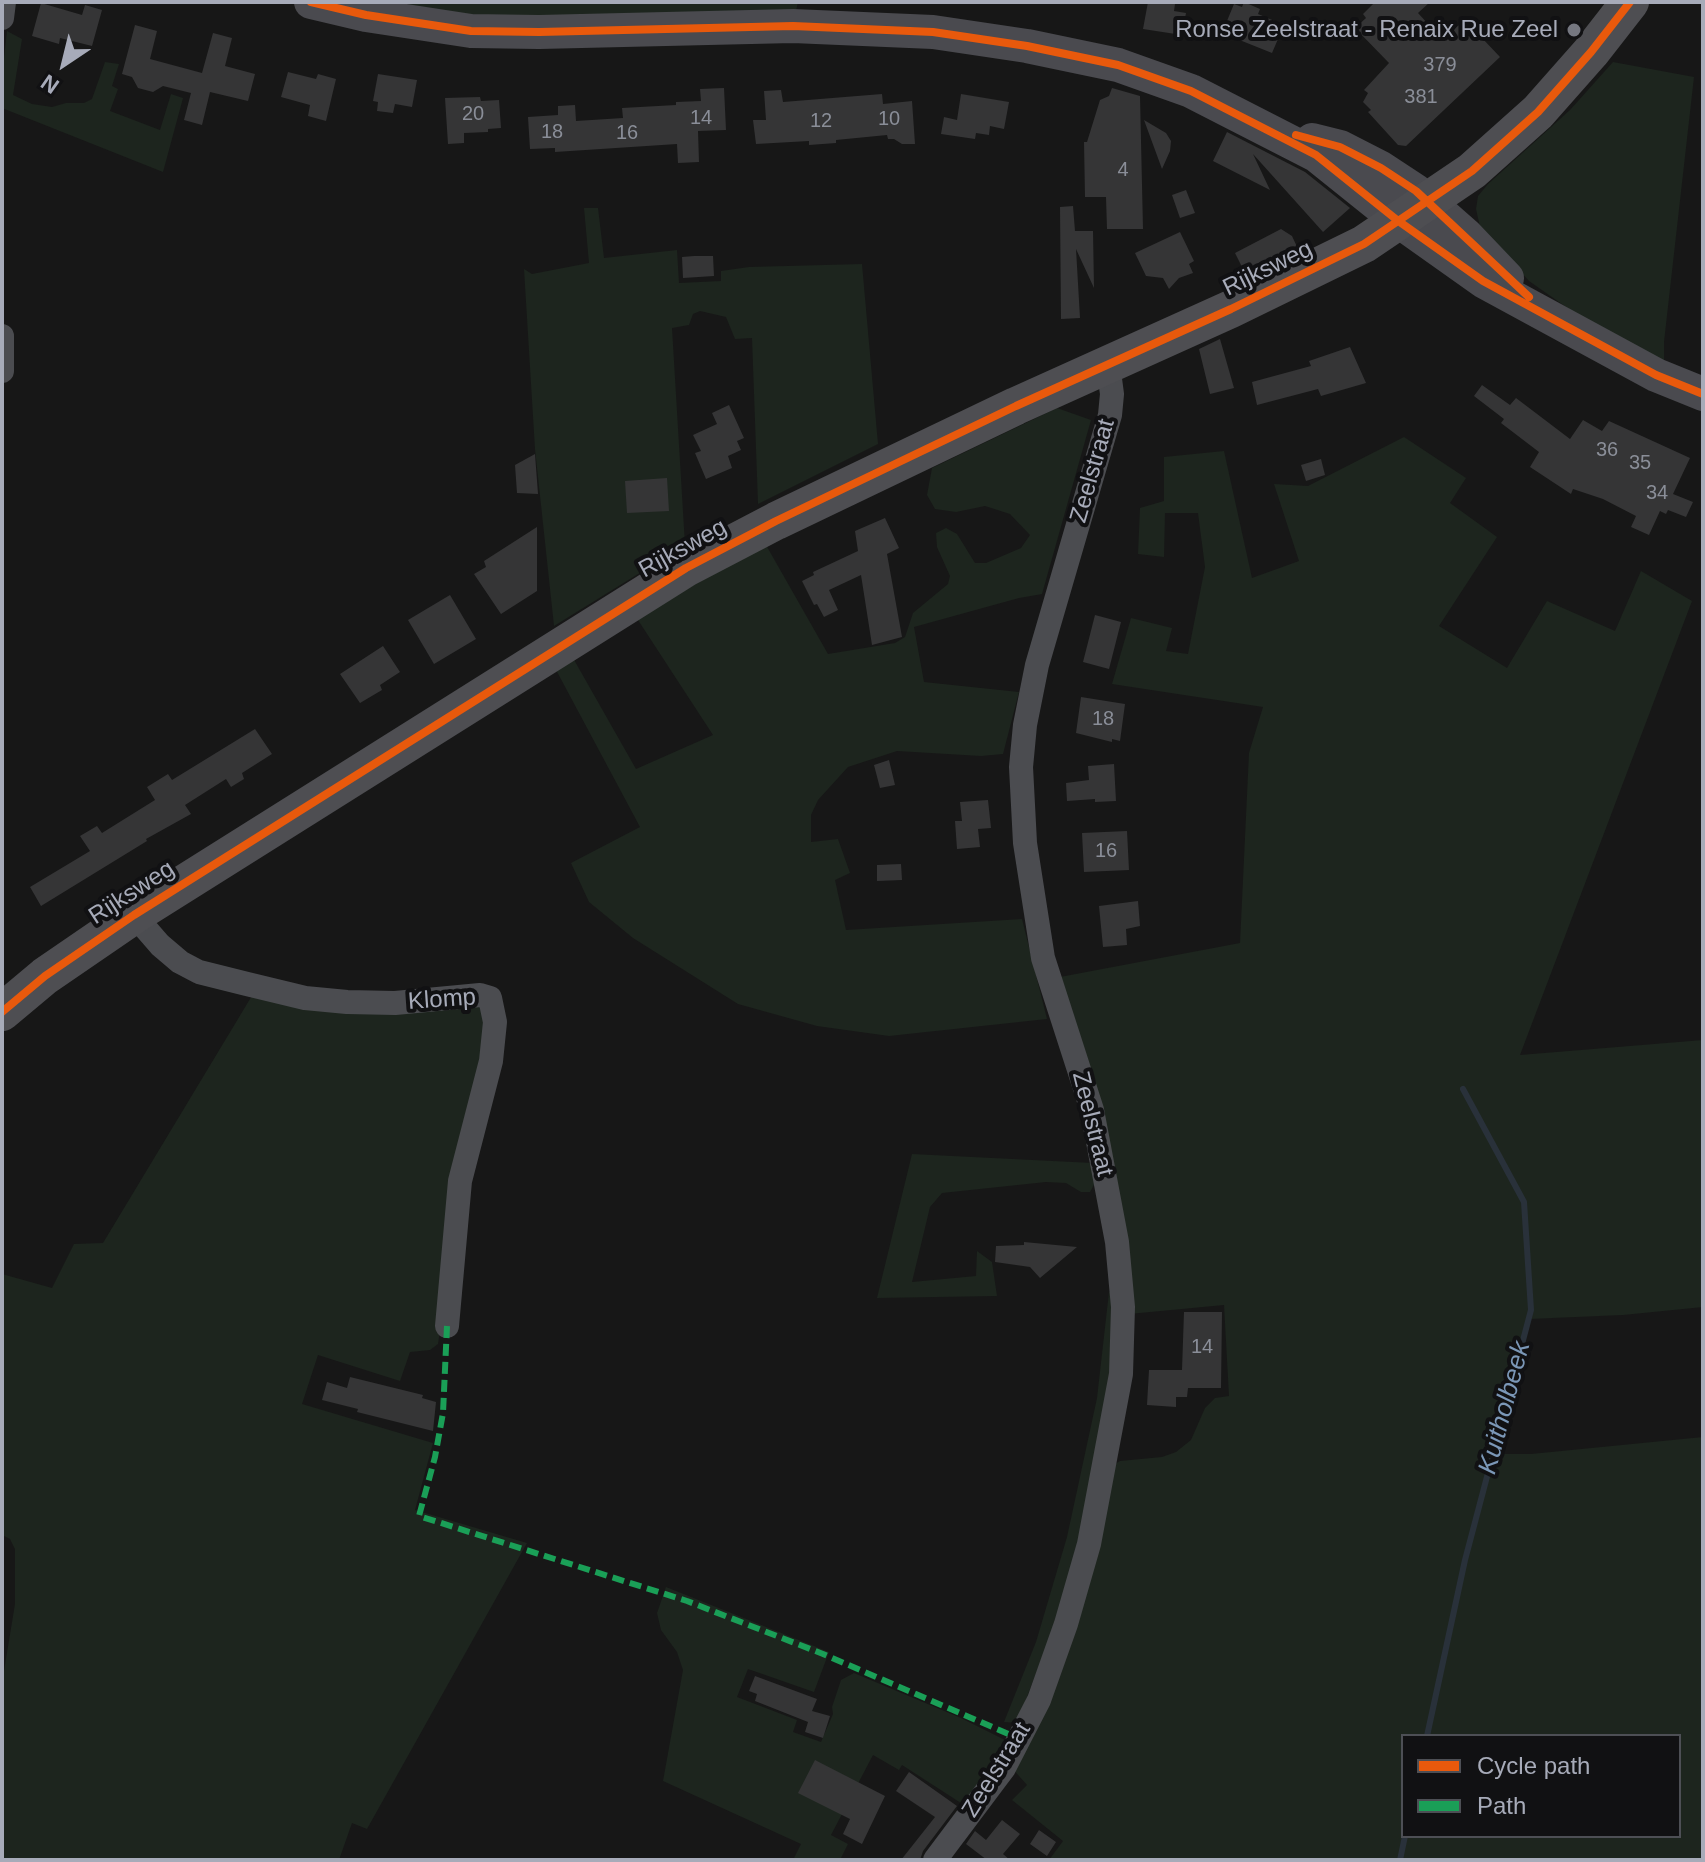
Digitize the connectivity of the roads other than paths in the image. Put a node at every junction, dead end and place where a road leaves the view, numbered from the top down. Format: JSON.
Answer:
{"nodes":[{"id":1,"x":4,"y":2,"type":"edge"},
{"id":2,"x":311,"y":2,"type":"edge"},
{"id":3,"x":1630,"y":2,"type":"edge"},
{"id":4,"x":2,"y":18,"type":"edge"},
{"id":5,"x":1412,"y":210,"type":"junction"},
{"id":6,"x":2,"y":336,"type":"edge"},
{"id":7,"x":1108,"y":364,"type":"junction"},
{"id":8,"x":2,"y":371,"type":"edge"},
{"id":9,"x":1703,"y":394,"type":"edge"},
{"id":10,"x":134,"y":915,"type":"junction"},
{"id":11,"x":2,"y":1012,"type":"edge"},
{"id":12,"x":447,"y":1326,"type":"dead end"},
{"id":13,"x":935,"y":1860,"type":"edge"}],
"edges":[{"from":1,"to":4,"type":"street"},
{"from":2,"to":5,"type":"main road"},
{"from":3,"to":5,"type":"main road","name":"Rijksweg"},
{"from":5,"to":7,"type":"main road","name":"Rijksweg"},
{"from":5,"to":9,"type":"main road"},
{"from":6,"to":8,"type":"street"},
{"from":7,"to":10,"type":"main road","name":"Rijksweg"},
{"from":7,"to":13,"type":"street","name":"Zeelstraat"},
{"from":10,"to":11,"type":"main road","name":"Rijksweg"},
{"from":10,"to":12,"type":"street","name":"Klomp"}]}
